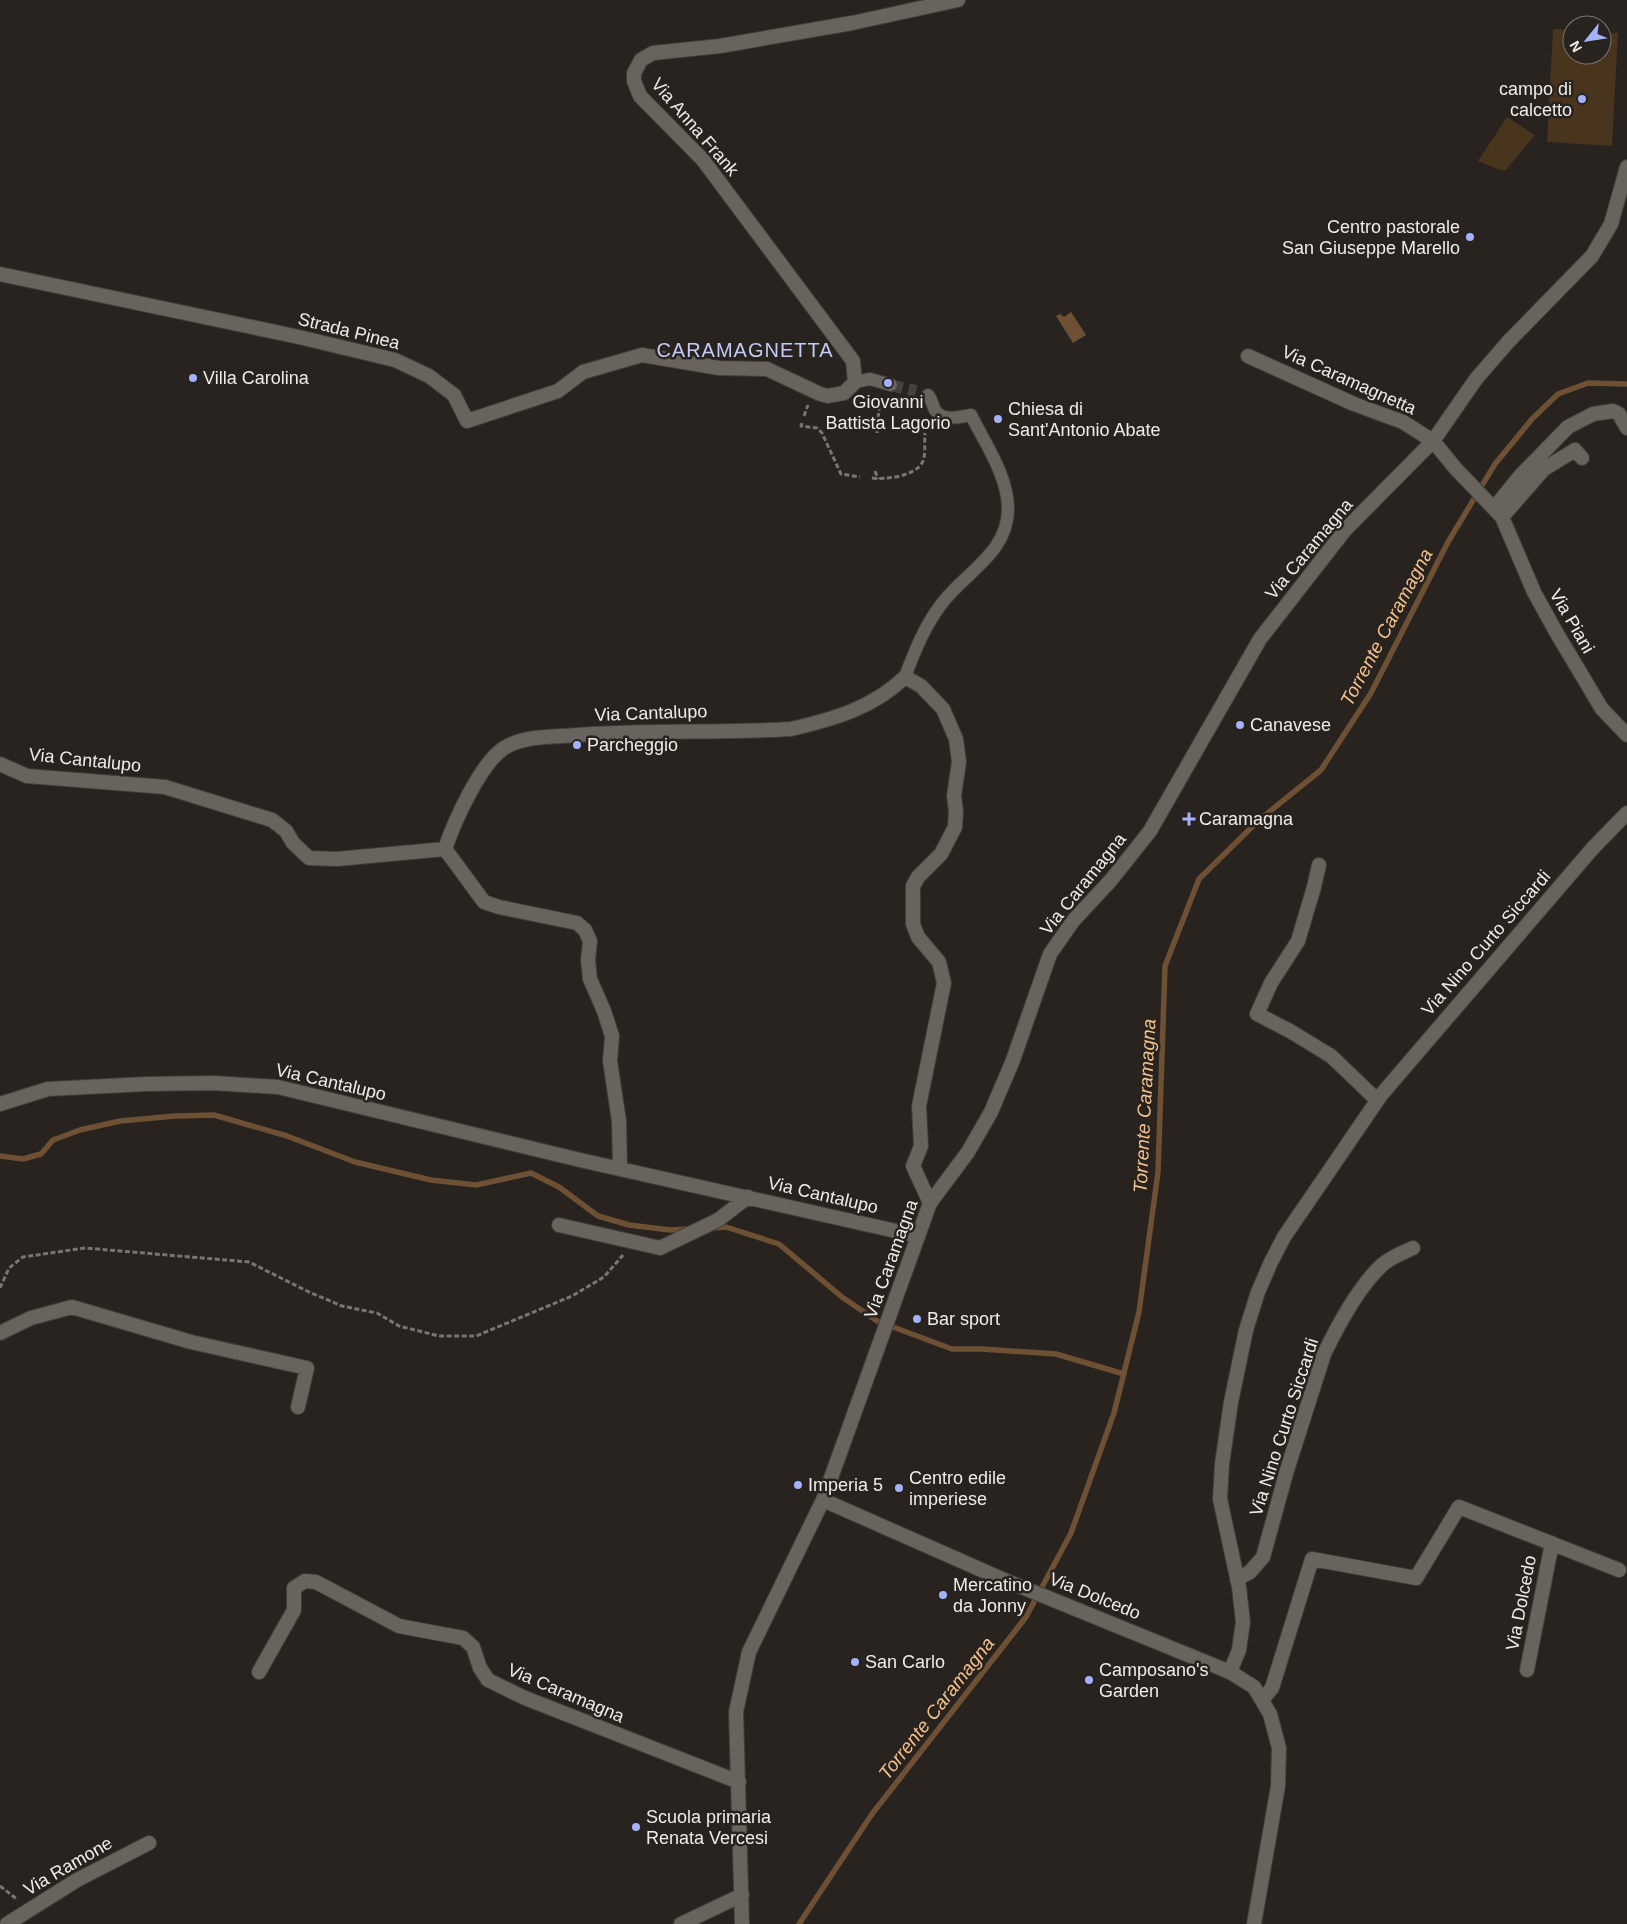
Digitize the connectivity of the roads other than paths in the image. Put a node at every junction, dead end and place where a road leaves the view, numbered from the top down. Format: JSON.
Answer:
{"nodes":[{"id":1,"x":958,"y":0,"type":"edge"},
{"id":2,"x":1627,"y":167,"type":"edge"},
{"id":3,"x":0,"y":274,"type":"edge"},
{"id":4,"x":1248,"y":356,"type":"dead end"},
{"id":5,"x":856,"y":382,"type":"junction"},
{"id":6,"x":886,"y":383,"type":"tunnel mouth"},
{"id":7,"x":921,"y":393,"type":"tunnel mouth"},
{"id":8,"x":1627,"y":428,"type":"edge"},
{"id":9,"x":1433,"y":441,"type":"junction"},
{"id":10,"x":1582,"y":458,"type":"dead end"},
{"id":11,"x":1499,"y":512,"type":"junction"},
{"id":12,"x":905,"y":677,"type":"junction"},
{"id":13,"x":1627,"y":734,"type":"edge"},
{"id":14,"x":0,"y":764,"type":"edge"},
{"id":15,"x":1627,"y":814,"type":"edge"},
{"id":16,"x":445,"y":849,"type":"junction"},
{"id":17,"x":1319,"y":864,"type":"dead end"},
{"id":18,"x":1377,"y":1100,"type":"junction"},
{"id":19,"x":0,"y":1104,"type":"edge"},
{"id":20,"x":620,"y":1169,"type":"junction"},
{"id":21,"x":748,"y":1197,"type":"junction"},
{"id":22,"x":930,"y":1203,"type":"junction"},
{"id":23,"x":559,"y":1225,"type":"dead end"},
{"id":24,"x":918,"y":1236,"type":"junction"},
{"id":25,"x":1413,"y":1248,"type":"dead end"},
{"id":26,"x":0,"y":1333,"type":"edge"},
{"id":27,"x":298,"y":1407,"type":"dead end"},
{"id":28,"x":823,"y":1500,"type":"junction"},
{"id":29,"x":1552,"y":1543,"type":"junction"},
{"id":30,"x":1619,"y":1570,"type":"dead end"},
{"id":31,"x":1237,"y":1579,"type":"junction"},
{"id":32,"x":1526,"y":1670,"type":"dead end"},
{"id":33,"x":259,"y":1672,"type":"dead end"},
{"id":34,"x":1230,"y":1672,"type":"junction"},
{"id":35,"x":1262,"y":1700,"type":"junction"},
{"id":36,"x":739,"y":1782,"type":"junction"},
{"id":37,"x":149,"y":1843,"type":"dead end"},
{"id":38,"x":742,"y":1895,"type":"junction"},
{"id":39,"x":7,"y":1924,"type":"edge"},
{"id":40,"x":681,"y":1924,"type":"edge"},
{"id":41,"x":742,"y":1924,"type":"edge"},
{"id":42,"x":1254,"y":1924,"type":"edge"}],
"edges":[{"from":1,"to":5,"type":"street","name":"Via Anna Frank"},
{"from":2,"to":9,"type":"street","name":"Via Caramagna"},
{"from":3,"to":5,"type":"street","name":"Strada Pinea"},
{"from":4,"to":9,"type":"street","name":"Via Caramagnetta"},
{"from":5,"to":6,"type":"street"},
{"from":7,"to":12,"type":"street"},
{"from":8,"to":11,"type":"street"},
{"from":9,"to":11,"type":"street","name":"Via Piani"},
{"from":9,"to":22,"type":"street","name":"Via Caramagna"},
{"from":10,"to":11,"type":"street"},
{"from":11,"to":13,"type":"street","name":"Via Piani"},
{"from":12,"to":16,"type":"street","name":"Via Cantalupo"},
{"from":12,"to":22,"type":"street"},
{"from":14,"to":16,"type":"street","name":"Via Cantalupo"},
{"from":15,"to":18,"type":"street","name":"Via Nino Curto Siccardi"},
{"from":16,"to":20,"type":"street"},
{"from":17,"to":18,"type":"street"},
{"from":18,"to":31,"type":"street","name":"Via Nino Curto Siccardi"},
{"from":19,"to":20,"type":"street","name":"Via Cantalupo"},
{"from":20,"to":21,"type":"street","name":"Via Cantalupo"},
{"from":21,"to":23,"type":"street","name":"Via Cantalupo"},
{"from":21,"to":24,"type":"street","name":"Via Cantalupo"},
{"from":22,"to":24,"type":"street","name":"Via Caramagna"},
{"from":24,"to":28,"type":"street","name":"Via Caramagna"},
{"from":25,"to":31,"type":"street","name":"Via Nino Curto Siccardi"},
{"from":26,"to":27,"type":"street"},
{"from":28,"to":34,"type":"street","name":"Via Dolcedo"},
{"from":28,"to":36,"type":"street","name":"Via Caramagna"},
{"from":29,"to":30,"type":"street","name":"Via Dolcedo"},
{"from":29,"to":32,"type":"street","name":"Via Dolcedo"},
{"from":29,"to":35,"type":"street","name":"Via Dolcedo"},
{"from":31,"to":34,"type":"street","name":"Via Nino Curto Siccardi"},
{"from":33,"to":36,"type":"street","name":"Via Caramagna"},
{"from":34,"to":35,"type":"street","name":"Via Dolcedo"},
{"from":35,"to":42,"type":"street","name":"Via Dolcedo"},
{"from":36,"to":38,"type":"street","name":"Via Caramagna"},
{"from":37,"to":39,"type":"street","name":"Via Ramone"},
{"from":38,"to":40,"type":"street"},
{"from":38,"to":41,"type":"street","name":"Via Caramagna"}]}
